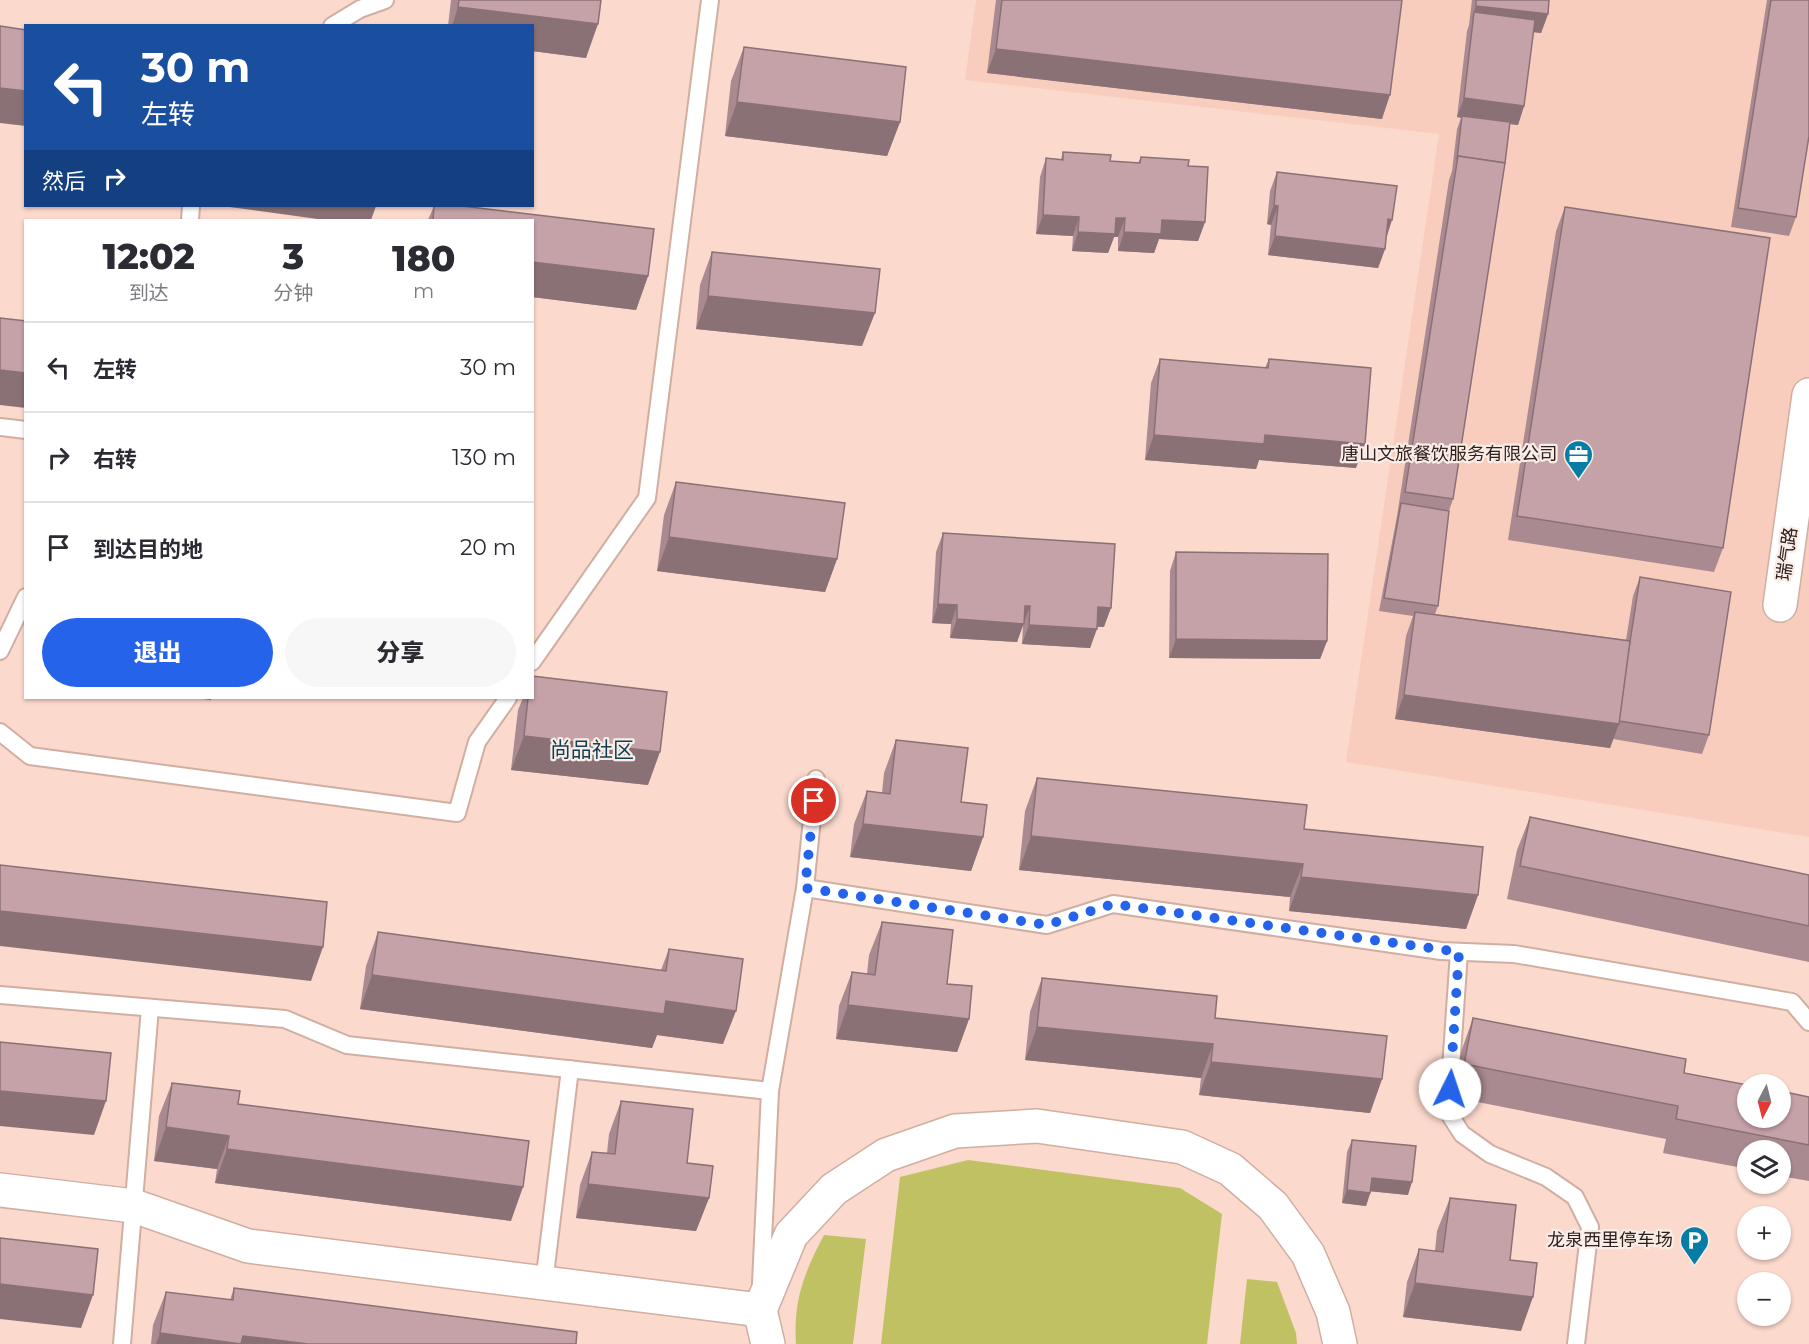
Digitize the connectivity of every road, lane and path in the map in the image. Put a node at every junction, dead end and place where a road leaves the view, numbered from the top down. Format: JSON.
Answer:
{"nodes":[{"id":1,"x":385,"y":0,"type":"edge"},
{"id":2,"x":710,"y":0,"type":"edge"},
{"id":3,"x":335,"y":24,"type":"edge"},
{"id":4,"x":1809,"y":395,"type":"edge"},
{"id":5,"x":0,"y":427,"type":"edge"},
{"id":6,"x":24,"y":430,"type":"edge"},
{"id":7,"x":24,"y":601,"type":"edge"},
{"id":8,"x":1780,"y":605,"type":"dead end"},
{"id":9,"x":0,"y":651,"type":"edge"},
{"id":10,"x":534,"y":659,"type":"edge"},
{"id":11,"x":507,"y":699,"type":"edge"},
{"id":12,"x":1,"y":735,"type":"edge"},
{"id":13,"x":816,"y":779,"type":"dead end"},
{"id":14,"x":805,"y":888,"type":"junction"},
{"id":15,"x":1459,"y":952,"type":"junction"},
{"id":16,"x":0,"y":995,"type":"edge"},
{"id":17,"x":150,"y":1008,"type":"junction"},
{"id":18,"x":1809,"y":1022,"type":"edge"},
{"id":19,"x":570,"y":1069,"type":"junction"},
{"id":20,"x":770,"y":1091,"type":"junction"},
{"id":21,"x":0,"y":1190,"type":"edge"},
{"id":22,"x":134,"y":1206,"type":"junction"},
{"id":23,"x":544,"y":1283,"type":"junction"},
{"id":24,"x":760,"y":1310,"type":"junction"},
{"id":25,"x":122,"y":1344,"type":"edge"},
{"id":26,"x":768,"y":1344,"type":"edge"},
{"id":27,"x":1340,"y":1344,"type":"edge"},
{"id":28,"x":1576,"y":1344,"type":"edge"}],
"edges":[{"from":1,"to":3,"type":"lane"},
{"from":2,"to":10,"type":"lane"},
{"from":4,"to":8,"type":"street","name":"瑞气路"},
{"from":5,"to":6,"type":"lane"},
{"from":7,"to":9,"type":"lane"},
{"from":11,"to":12,"type":"lane"},
{"from":13,"to":14,"type":"lane"},
{"from":14,"to":15,"type":"lane"},
{"from":14,"to":20,"type":"lane"},
{"from":15,"to":18,"type":"lane"},
{"from":15,"to":28,"type":"lane"},
{"from":16,"to":17,"type":"lane"},
{"from":17,"to":19,"type":"lane"},
{"from":17,"to":22,"type":"lane"},
{"from":19,"to":20,"type":"lane"},
{"from":19,"to":23,"type":"lane"},
{"from":20,"to":24,"type":"lane"},
{"from":21,"to":22,"type":"street"},
{"from":22,"to":23,"type":"street"},
{"from":22,"to":25,"type":"lane"},
{"from":23,"to":24,"type":"street"},
{"from":24,"to":26,"type":"street"},
{"from":24,"to":27,"type":"street"}]}
